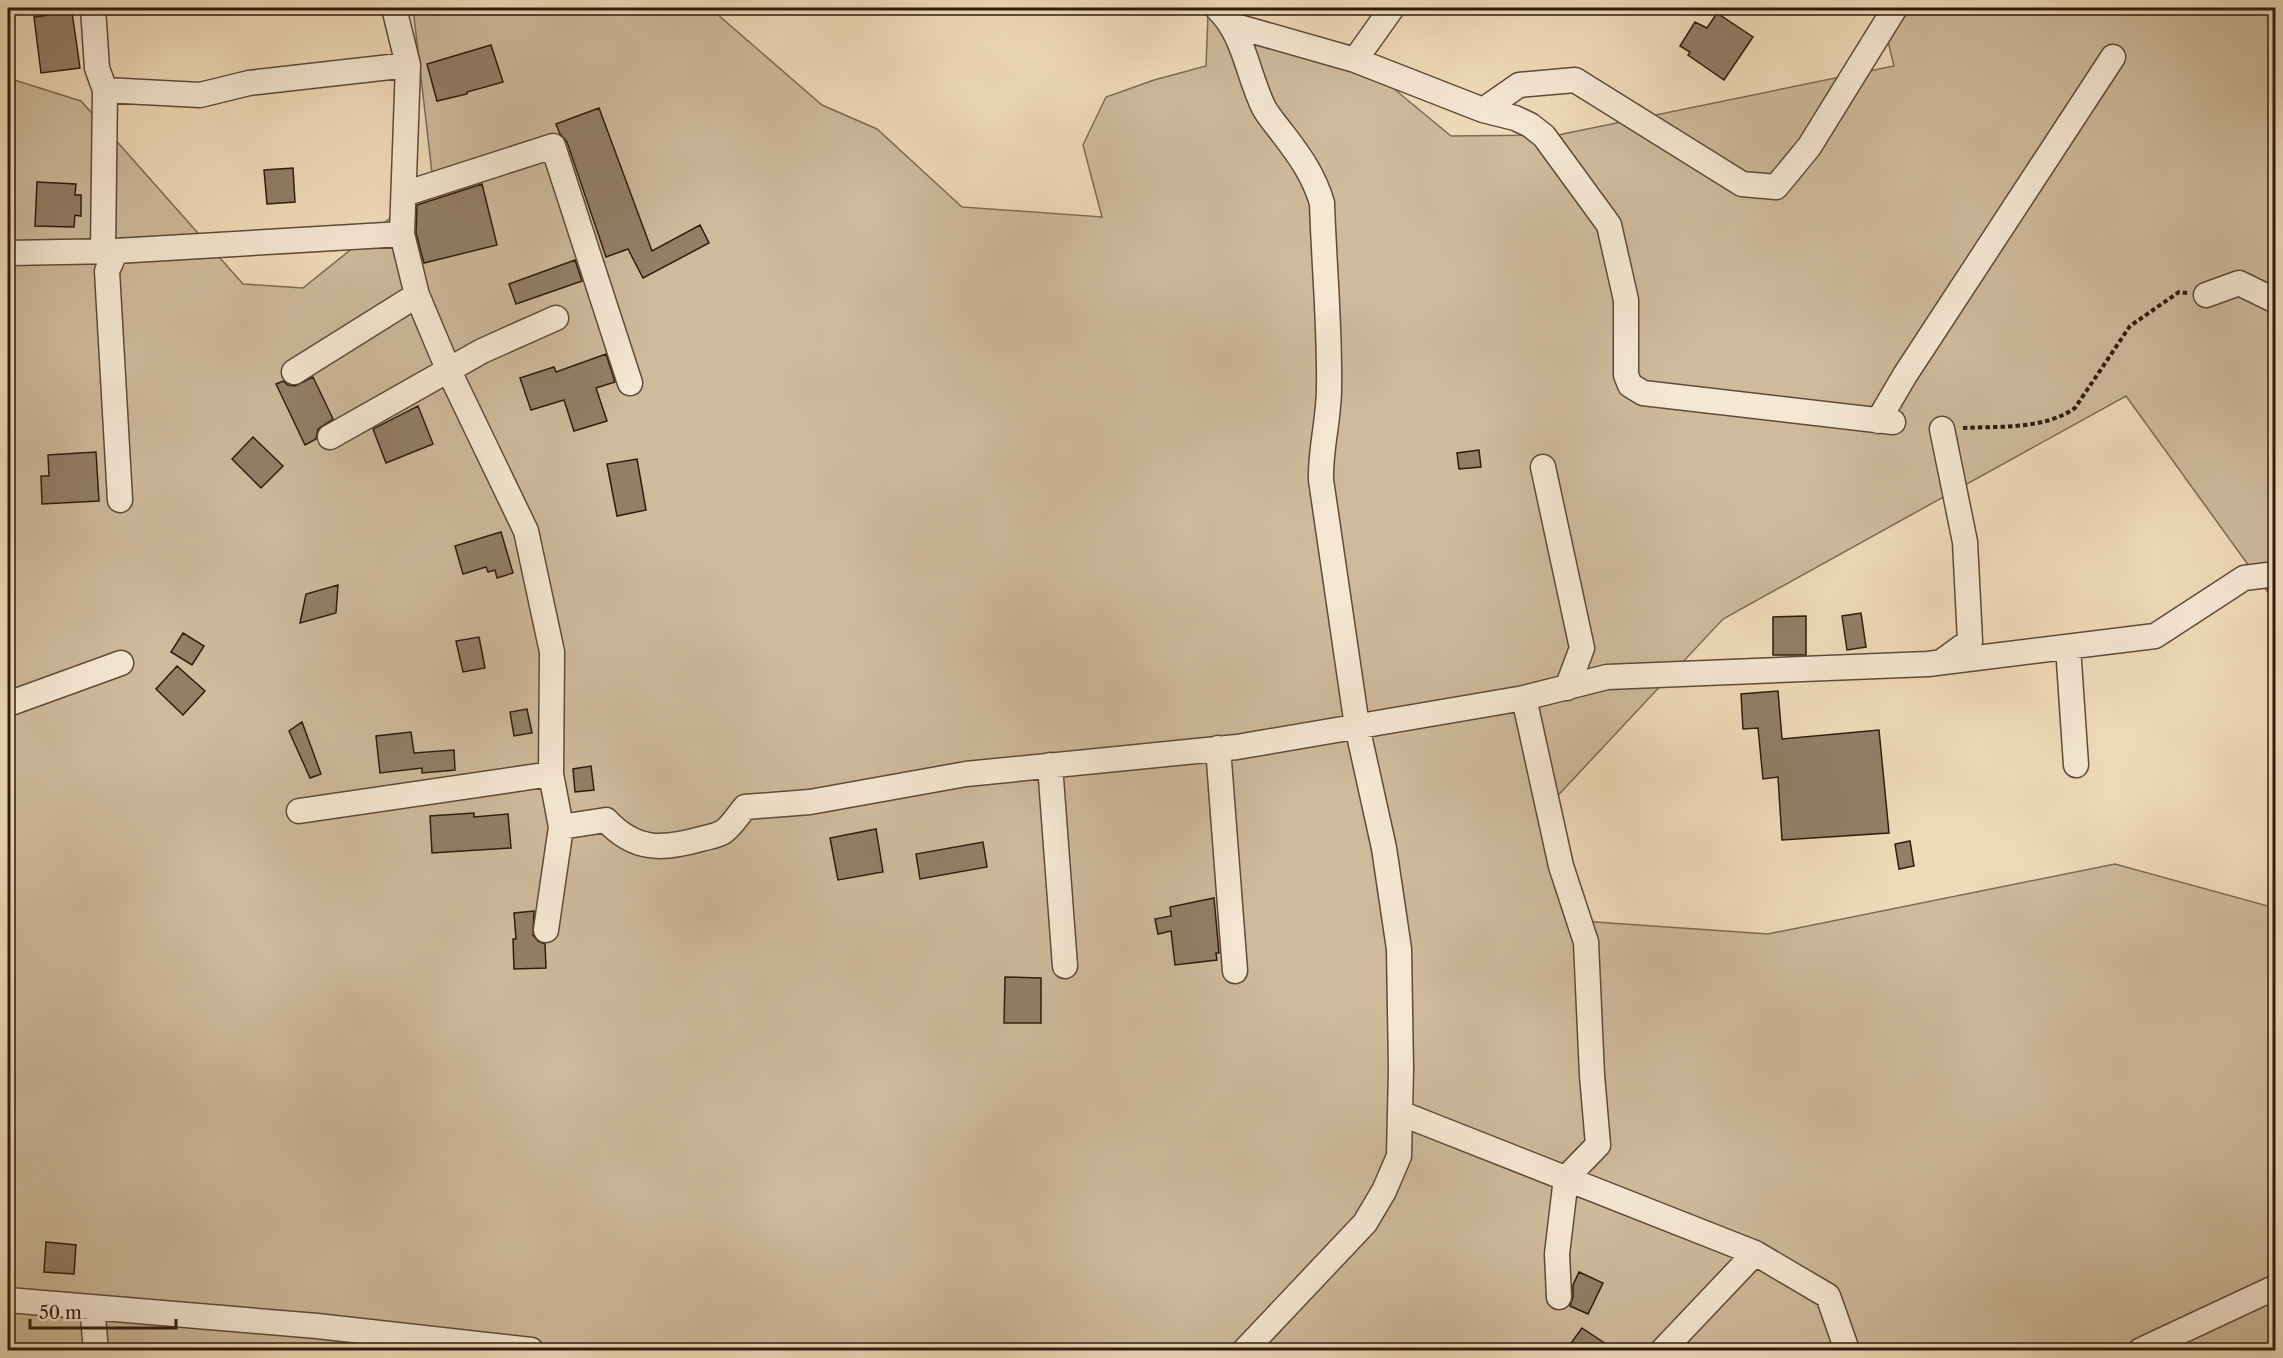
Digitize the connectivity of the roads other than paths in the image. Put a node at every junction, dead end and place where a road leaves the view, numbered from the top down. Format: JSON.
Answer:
{"nodes":[{"id":1,"x":93,"y":8,"type":"edge"},
{"id":2,"x":394,"y":8,"type":"edge"},
{"id":3,"x":1392,"y":8,"type":"edge"},
{"id":4,"x":1895,"y":8,"type":"edge"},
{"id":5,"x":1225,"y":16,"type":"edge"},
{"id":6,"x":2113,"y":57,"type":"dead end"},
{"id":7,"x":1355,"y":60,"type":"junction"},
{"id":8,"x":408,"y":65,"type":"junction"},
{"id":9,"x":105,"y":90,"type":"junction"},
{"id":10,"x":1483,"y":110,"type":"junction"},
{"id":11,"x":404,"y":194,"type":"junction"},
{"id":12,"x":402,"y":234,"type":"junction"},
{"id":13,"x":109,"y":251,"type":"junction"},
{"id":14,"x":8,"y":253,"type":"edge"},
{"id":15,"x":417,"y":295,"type":"junction"},
{"id":16,"x":2206,"y":295,"type":"road end"},
{"id":17,"x":2276,"y":302,"type":"edge"},
{"id":18,"x":556,"y":318,"type":"dead end"},
{"id":19,"x":448,"y":369,"type":"junction"},
{"id":20,"x":294,"y":372,"type":"dead end"},
{"id":21,"x":630,"y":383,"type":"dead end"},
{"id":22,"x":1942,"y":429,"type":"road end"},
{"id":23,"x":330,"y":437,"type":"dead end"},
{"id":24,"x":1543,"y":467,"type":"dead end"},
{"id":25,"x":120,"y":500,"type":"dead end"},
{"id":26,"x":2276,"y":574,"type":"edge"},
{"id":27,"x":2068,"y":646,"type":"junction"},
{"id":28,"x":1941,"y":662,"type":"junction"},
{"id":29,"x":122,"y":663,"type":"dead end"},
{"id":30,"x":1567,"y":688,"type":"junction"},
{"id":31,"x":1524,"y":698,"type":"junction"},
{"id":32,"x":8,"y":704,"type":"edge"},
{"id":33,"x":1357,"y":726,"type":"junction"},
{"id":34,"x":1218,"y":748,"type":"junction"},
{"id":35,"x":1050,"y":765,"type":"junction"},
{"id":36,"x":2076,"y":765,"type":"dead end"},
{"id":37,"x":551,"y":774,"type":"junction"},
{"id":38,"x":299,"y":811,"type":"dead end"},
{"id":39,"x":561,"y":827,"type":"junction"},
{"id":40,"x":546,"y":930,"type":"dead end"},
{"id":41,"x":1065,"y":966,"type":"dead end"},
{"id":42,"x":1234,"y":971,"type":"dead end"},
{"id":43,"x":1400,"y":1113,"type":"junction"},
{"id":44,"x":1566,"y":1178,"type":"junction"},
{"id":45,"x":1755,"y":1253,"type":"junction"},
{"id":46,"x":2276,"y":1287,"type":"edge"},
{"id":47,"x":1559,"y":1297,"type":"dead end"},
{"id":48,"x":8,"y":1300,"type":"edge"},
{"id":49,"x":92,"y":1307,"type":"junction"},
{"id":50,"x":96,"y":1350,"type":"edge"},
{"id":51,"x":531,"y":1350,"type":"edge"},
{"id":52,"x":1245,"y":1350,"type":"edge"},
{"id":53,"x":1663,"y":1350,"type":"edge"},
{"id":54,"x":1847,"y":1350,"type":"edge"},
{"id":55,"x":2141,"y":1350,"type":"edge"}],
"edges":[{"from":1,"to":9,"type":"street"},
{"from":2,"to":8,"type":"street"},
{"from":3,"to":7,"type":"street"},
{"from":4,"to":10,"type":"street"},
{"from":5,"to":7,"type":"street"},
{"from":5,"to":33,"type":"street"},
{"from":6,"to":10,"type":"street"},
{"from":7,"to":10,"type":"street"},
{"from":8,"to":9,"type":"street"},
{"from":8,"to":11,"type":"street"},
{"from":9,"to":13,"type":"street"},
{"from":11,"to":12,"type":"street"},
{"from":11,"to":21,"type":"street"},
{"from":12,"to":13,"type":"street"},
{"from":12,"to":15,"type":"street"},
{"from":13,"to":14,"type":"street"},
{"from":13,"to":25,"type":"street"},
{"from":15,"to":19,"type":"street"},
{"from":15,"to":20,"type":"street"},
{"from":16,"to":17,"type":"street"},
{"from":18,"to":19,"type":"street"},
{"from":19,"to":23,"type":"street"},
{"from":19,"to":37,"type":"street"},
{"from":22,"to":28,"type":"street"},
{"from":24,"to":30,"type":"street"},
{"from":26,"to":27,"type":"street"},
{"from":27,"to":28,"type":"street"},
{"from":27,"to":36,"type":"street"},
{"from":28,"to":30,"type":"street"},
{"from":29,"to":32,"type":"street"},
{"from":30,"to":31,"type":"street"},
{"from":31,"to":33,"type":"street"},
{"from":31,"to":44,"type":"street"},
{"from":33,"to":34,"type":"street"},
{"from":33,"to":43,"type":"street"},
{"from":34,"to":35,"type":"street"},
{"from":34,"to":42,"type":"street"},
{"from":35,"to":39,"type":"street"},
{"from":35,"to":41,"type":"street"},
{"from":37,"to":38,"type":"street"},
{"from":37,"to":39,"type":"street"},
{"from":39,"to":40,"type":"street"},
{"from":43,"to":44,"type":"street"},
{"from":43,"to":52,"type":"street"},
{"from":44,"to":45,"type":"street"},
{"from":44,"to":47,"type":"street"},
{"from":45,"to":53,"type":"street"},
{"from":45,"to":54,"type":"street"},
{"from":46,"to":55,"type":"street"},
{"from":48,"to":49,"type":"street"},
{"from":49,"to":50,"type":"street"},
{"from":49,"to":51,"type":"street"}]}
